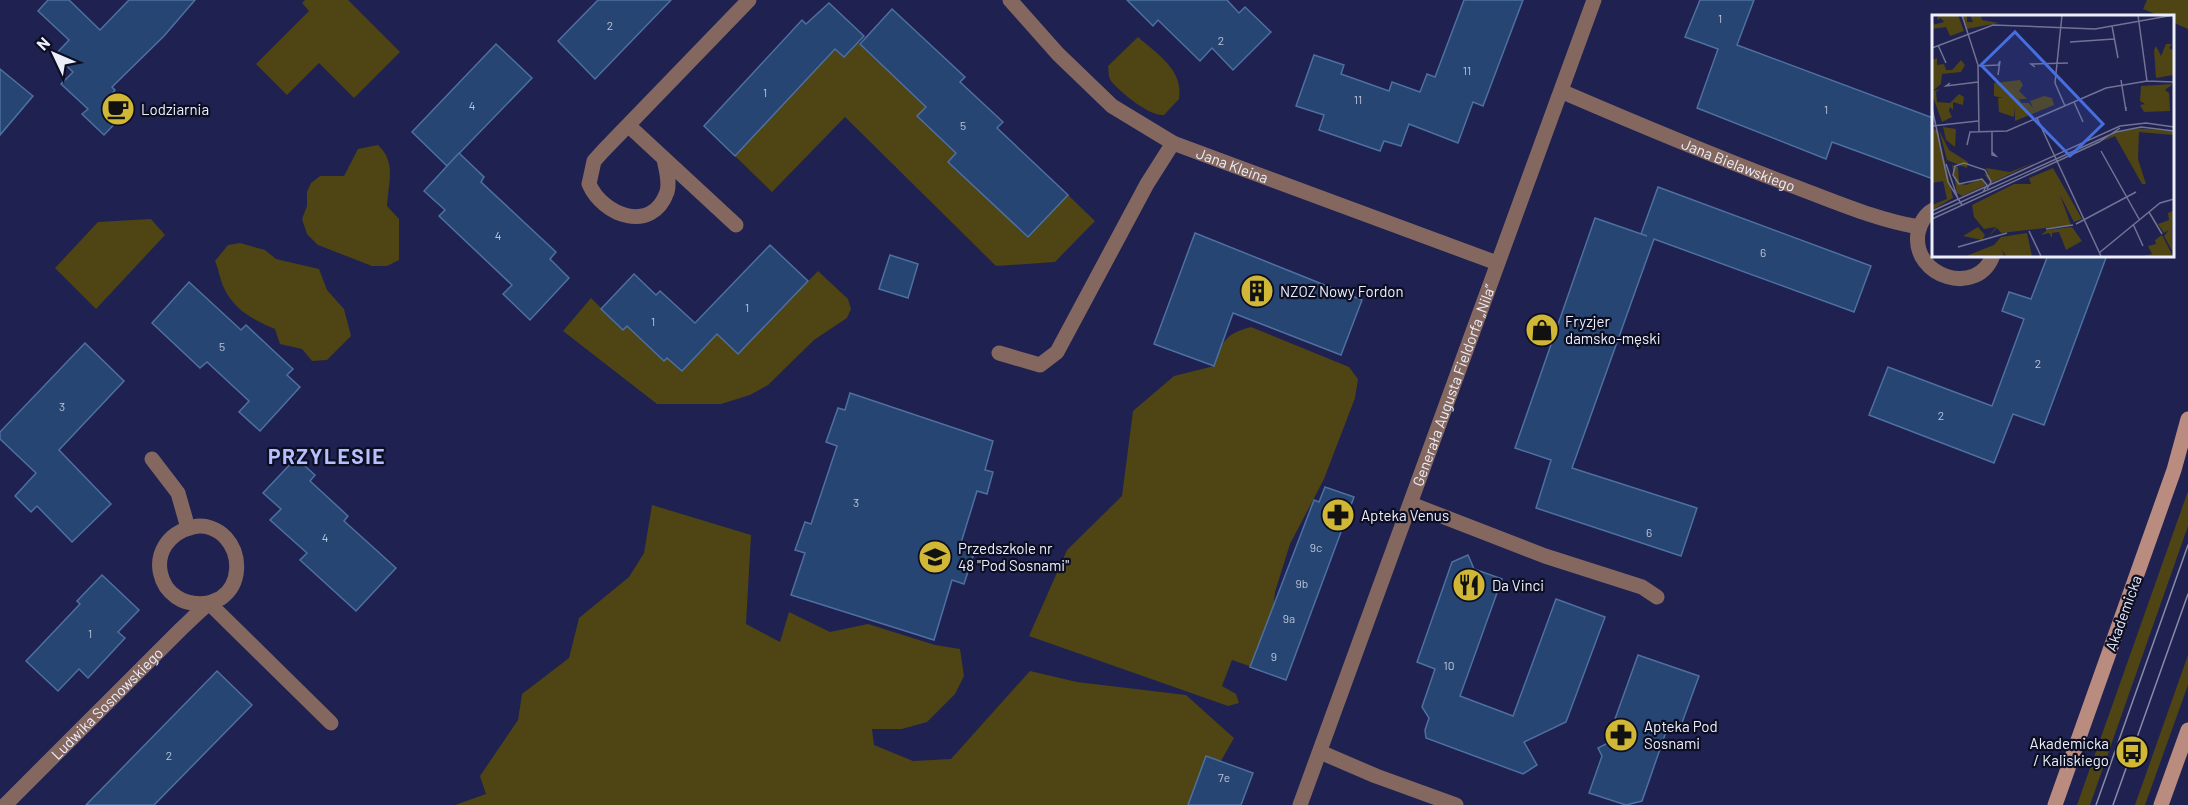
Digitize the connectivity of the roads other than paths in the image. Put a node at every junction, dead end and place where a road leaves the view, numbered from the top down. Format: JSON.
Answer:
{"nodes":[{"id":1,"x":749,"y":0,"type":"edge"},
{"id":2,"x":1010,"y":0,"type":"edge"},
{"id":3,"x":1594,"y":0,"type":"edge"},
{"id":4,"x":1563,"y":92,"type":"junction"},
{"id":5,"x":629,"y":126,"type":"junction"},
{"id":6,"x":1173,"y":143,"type":"junction"},
{"id":7,"x":664,"y":159,"type":"junction"},
{"id":8,"x":1932,"y":211,"type":"edge"},
{"id":9,"x":736,"y":225,"type":"dead end"},
{"id":10,"x":1919,"y":227,"type":"junction"},
{"id":11,"x":1992,"y":256,"type":"edge"},
{"id":12,"x":1497,"y":263,"type":"junction"},
{"id":13,"x":999,"y":353,"type":"dead end"},
{"id":14,"x":2188,"y":419,"type":"edge"},
{"id":15,"x":152,"y":459,"type":"dead end"},
{"id":16,"x":1411,"y":504,"type":"junction"},
{"id":17,"x":188,"y":528,"type":"junction"},
{"id":18,"x":1658,"y":597,"type":"dead end"},
{"id":19,"x":209,"y":603,"type":"junction"},
{"id":20,"x":331,"y":723,"type":"dead end"},
{"id":21,"x":2188,"y":730,"type":"edge"},
{"id":22,"x":1320,"y":752,"type":"junction"},
{"id":23,"x":5,"y":805,"type":"edge"},
{"id":24,"x":1300,"y":805,"type":"edge"},
{"id":25,"x":1456,"y":805,"type":"edge"},
{"id":26,"x":2055,"y":805,"type":"edge"},
{"id":27,"x":2162,"y":805,"type":"edge"}],
"edges":[{"from":1,"to":5,"type":"street"},
{"from":2,"to":6,"type":"street","name":"Jana Kleina"},
{"from":3,"to":4,"type":"street","name":"Generała Augusta Fieldorfa „Nila”"},
{"from":4,"to":10,"type":"street","name":"Jana Bielawskiego"},
{"from":4,"to":12,"type":"street","name":"Generała Augusta Fieldorfa „Nila”"},
{"from":5,"to":7,"type":"street"},
{"from":5,"to":7,"type":"street"},
{"from":6,"to":12,"type":"street","name":"Jana Kleina"},
{"from":6,"to":13,"type":"street"},
{"from":7,"to":9,"type":"street"},
{"from":8,"to":10,"type":"street"},
{"from":10,"to":11,"type":"street"},
{"from":12,"to":16,"type":"street","name":"Generała Augusta Fieldorfa „Nila”"},
{"from":14,"to":26,"type":"street","name":"Akademicka"},
{"from":15,"to":17,"type":"street"},
{"from":16,"to":18,"type":"street"},
{"from":16,"to":22,"type":"street","name":"Generała Augusta Fieldorfa „Nila”"},
{"from":17,"to":19,"type":"street","name":"Ludwika Sosnowskiego"},
{"from":17,"to":19,"type":"street"},
{"from":19,"to":20,"type":"street"},
{"from":19,"to":23,"type":"street","name":"Ludwika Sosnowskiego"},
{"from":21,"to":27,"type":"street"},
{"from":22,"to":24,"type":"street","name":"Generała Augusta Fieldorfa „Nila”"},
{"from":22,"to":25,"type":"street"}]}
